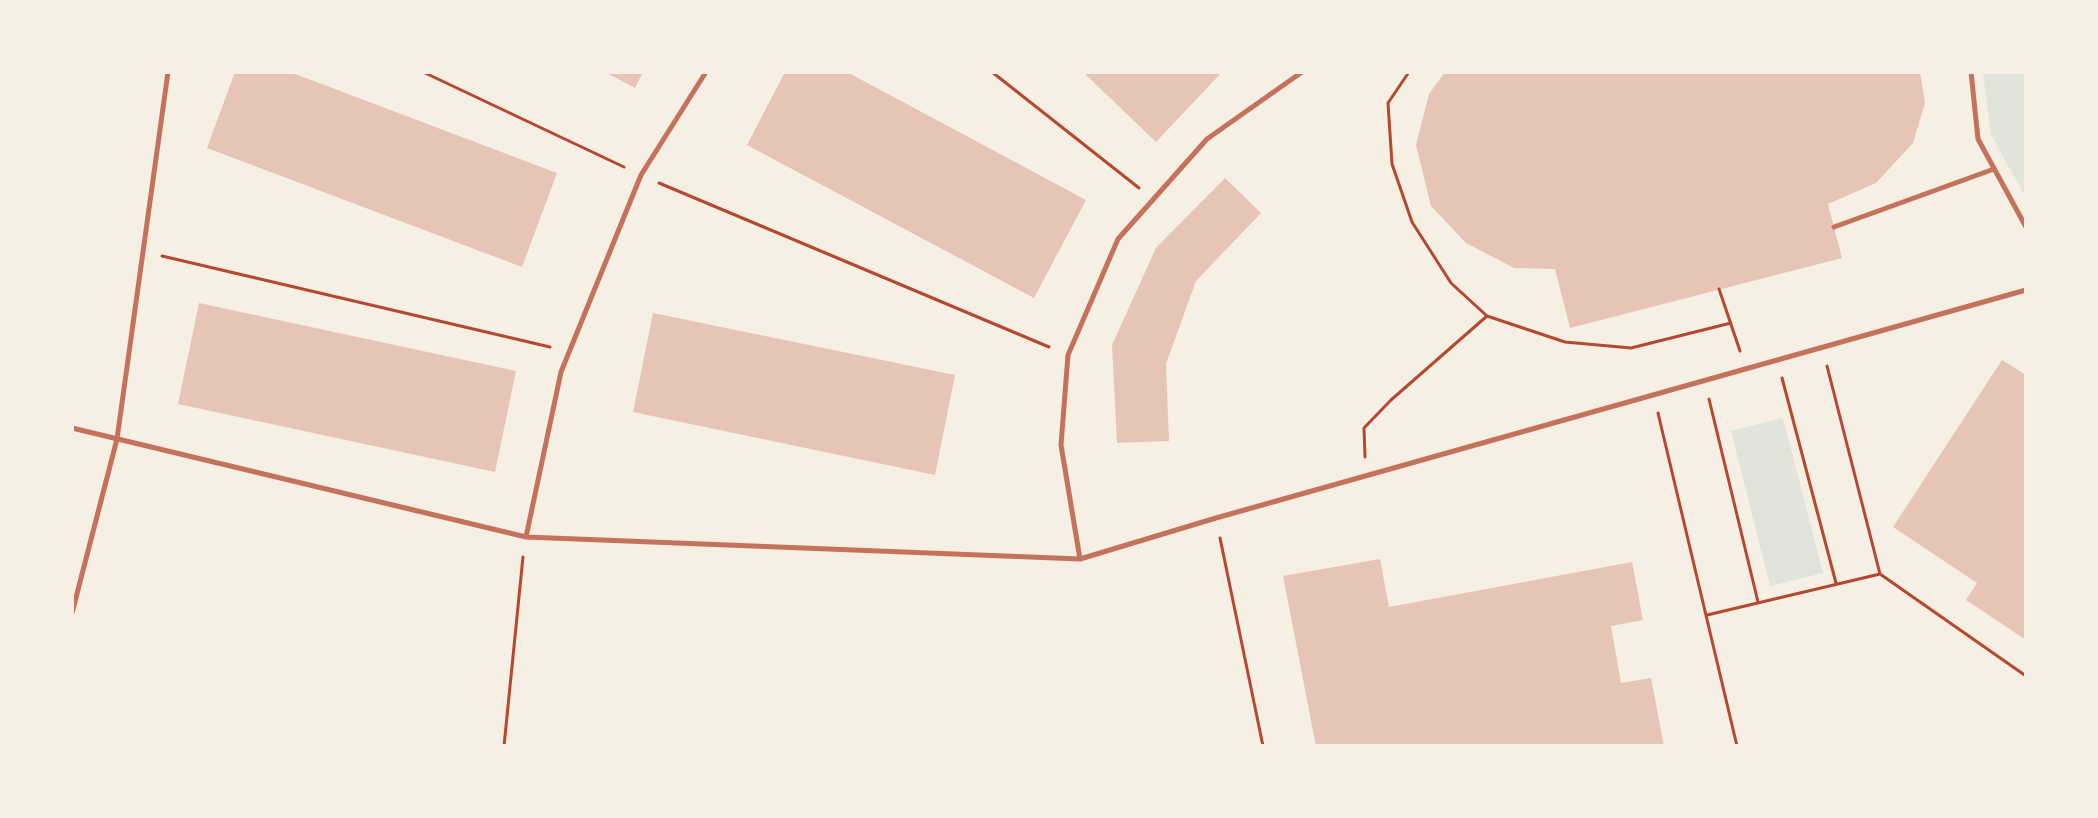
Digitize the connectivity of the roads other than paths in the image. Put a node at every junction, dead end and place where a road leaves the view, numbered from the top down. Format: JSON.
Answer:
{"nodes":[{"id":1,"x":168,"y":72,"type":"edge"},
{"id":2,"x":706,"y":72,"type":"edge"},
{"id":3,"x":1302,"y":72,"type":"edge"},
{"id":4,"x":1971,"y":72,"type":"edge"},
{"id":5,"x":1994,"y":169,"type":"junction"},
{"id":6,"x":1834,"y":227,"type":"dead end"},
{"id":7,"x":2026,"y":227,"type":"edge"},
{"id":8,"x":2026,"y":290,"type":"edge"},
{"id":9,"x":72,"y":428,"type":"edge"},
{"id":10,"x":117,"y":438,"type":"junction"},
{"id":11,"x":526,"y":537,"type":"junction"},
{"id":12,"x":1080,"y":559,"type":"junction"},
{"id":13,"x":72,"y":613,"type":"edge"}],
"edges":[{"from":1,"to":10,"type":"street"},
{"from":2,"to":11,"type":"street"},
{"from":3,"to":12,"type":"street"},
{"from":4,"to":5,"type":"street"},
{"from":5,"to":6,"type":"street"},
{"from":5,"to":7,"type":"street"},
{"from":8,"to":12,"type":"street"},
{"from":9,"to":10,"type":"street"},
{"from":10,"to":11,"type":"street"},
{"from":10,"to":13,"type":"street"},
{"from":11,"to":12,"type":"street"}]}
